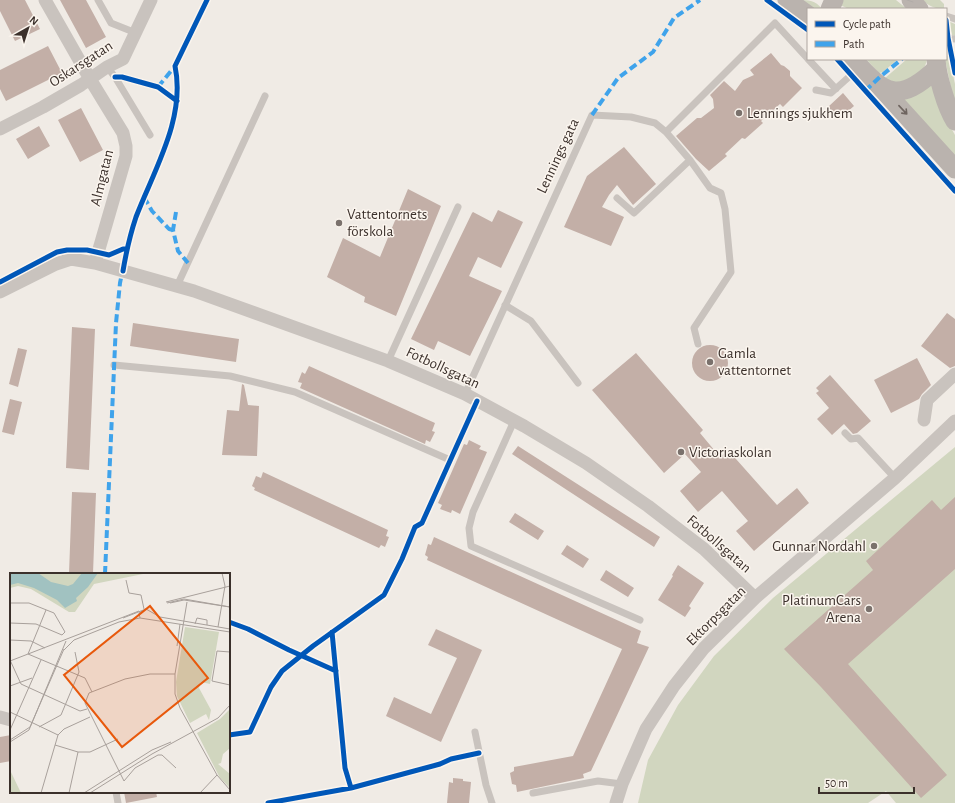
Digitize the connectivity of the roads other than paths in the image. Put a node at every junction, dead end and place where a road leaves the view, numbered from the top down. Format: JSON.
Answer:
{"nodes":[{"id":1,"x":45,"y":0,"type":"edge"},
{"id":2,"x":98,"y":0,"type":"edge"},
{"id":3,"x":151,"y":0,"type":"edge"},
{"id":4,"x":787,"y":0,"type":"edge"},
{"id":5,"x":807,"y":14,"type":"edge"},
{"id":6,"x":136,"y":33,"type":"junction"},
{"id":7,"x":807,"y":58,"type":"edge"},
{"id":8,"x":809,"y":60,"type":"edge"},
{"id":9,"x":857,"y":63,"type":"edge"},
{"id":10,"x":936,"y":64,"type":"edge"},
{"id":11,"x":107,"y":67,"type":"junction"},
{"id":12,"x":90,"y":79,"type":"junction"},
{"id":13,"x":876,"y":82,"type":"junction"},
{"id":14,"x":836,"y":89,"type":"junction"},
{"id":15,"x":816,"y":90,"type":"dead end"},
{"id":16,"x":265,"y":96,"type":"dead end"},
{"id":17,"x":955,"y":121,"type":"edge"},
{"id":18,"x":0,"y":129,"type":"edge"},
{"id":19,"x":666,"y":132,"type":"junction"},
{"id":20,"x":150,"y":135,"type":"dead end"},
{"id":21,"x":690,"y":160,"type":"junction"},
{"id":22,"x":955,"y":169,"type":"edge"},
{"id":23,"x":617,"y":198,"type":"dead end"},
{"id":24,"x":458,"y":207,"type":"dead end"},
{"id":25,"x":95,"y":263,"type":"junction"},
{"id":26,"x":177,"y":286,"type":"junction"},
{"id":27,"x":0,"y":292,"type":"edge"},
{"id":28,"x":505,"y":305,"type":"junction"},
{"id":29,"x":698,"y":344,"type":"dead end"},
{"id":30,"x":388,"y":361,"type":"junction"},
{"id":31,"x":114,"y":364,"type":"dead end"},
{"id":32,"x":955,"y":374,"type":"edge"},
{"id":33,"x":578,"y":383,"type":"dead end"},
{"id":34,"x":465,"y":394,"type":"junction"},
{"id":35,"x":924,"y":420,"type":"dead end"},
{"id":36,"x":514,"y":421,"type":"junction"},
{"id":37,"x":955,"y":421,"type":"edge"},
{"id":38,"x":845,"y":433,"type":"dead end"},
{"id":39,"x":450,"y":460,"type":"dead end"},
{"id":40,"x":895,"y":478,"type":"junction"},
{"id":41,"x":755,"y":598,"type":"junction"},
{"id":42,"x":640,"y":620,"type":"dead end"},
{"id":43,"x":0,"y":717,"type":"edge"},
{"id":44,"x":10,"y":720,"type":"edge"},
{"id":45,"x":475,"y":732,"type":"dead end"},
{"id":46,"x":622,"y":784,"type":"junction"},
{"id":47,"x":116,"y":793,"type":"edge"},
{"id":48,"x":533,"y":794,"type":"dead end"},
{"id":49,"x":118,"y":803,"type":"edge"},
{"id":50,"x":492,"y":803,"type":"edge"},
{"id":51,"x":616,"y":803,"type":"edge"}],
"edges":[{"from":1,"to":12,"type":"street","name":"Almgatan"},
{"from":2,"to":6,"type":"lane"},
{"from":3,"to":6,"type":"street","name":"Oskarsgatan"},
{"from":4,"to":5,"type":"main road"},
{"from":6,"to":11,"type":"street","name":"Oskarsgatan"},
{"from":7,"to":19,"type":"lane"},
{"from":8,"to":14,"type":"lane"},
{"from":9,"to":13,"type":"main road"},
{"from":9,"to":14,"type":"lane"},
{"from":10,"to":13,"type":"main road"},
{"from":10,"to":17,"type":"main road"},
{"from":11,"to":12,"type":"street","name":"Oskarsgatan"},
{"from":11,"to":20,"type":"lane"},
{"from":12,"to":18,"type":"street","name":"Oskarsgatan"},
{"from":12,"to":25,"type":"street","name":"Almgatan"},
{"from":13,"to":22,"type":"main road","one_way":true},
{"from":14,"to":15,"type":"lane"},
{"from":16,"to":26,"type":"lane"},
{"from":19,"to":21,"type":"lane","name":"Lennings gata"},
{"from":19,"to":28,"type":"lane","name":"Lennings gata"},
{"from":21,"to":23,"type":"lane"},
{"from":21,"to":29,"type":"lane","name":"Lennings gata"},
{"from":24,"to":30,"type":"lane"},
{"from":25,"to":26,"type":"street","name":"Fotbollsgatan"},
{"from":25,"to":27,"type":"street","name":"Fotbollsgatan"},
{"from":26,"to":30,"type":"street","name":"Fotbollsgatan"},
{"from":28,"to":33,"type":"lane"},
{"from":28,"to":34,"type":"lane","name":"Lennings gata"},
{"from":30,"to":34,"type":"street","name":"Fotbollsgatan"},
{"from":31,"to":39,"type":"lane"},
{"from":32,"to":35,"type":"street"},
{"from":34,"to":36,"type":"street","name":"Fotbollsgatan"},
{"from":36,"to":41,"type":"street","name":"Fotbollsgatan"},
{"from":36,"to":42,"type":"lane"},
{"from":37,"to":40,"type":"street","name":"Ektorpsgatan"},
{"from":38,"to":40,"type":"lane"},
{"from":40,"to":41,"type":"street","name":"Ektorpsgatan"},
{"from":41,"to":46,"type":"street","name":"Ektorpsgatan"},
{"from":43,"to":44,"type":"street"},
{"from":45,"to":50,"type":"lane"},
{"from":46,"to":48,"type":"lane"},
{"from":46,"to":51,"type":"street","name":"Ektorpsgatan"},
{"from":47,"to":49,"type":"lane"}]}
